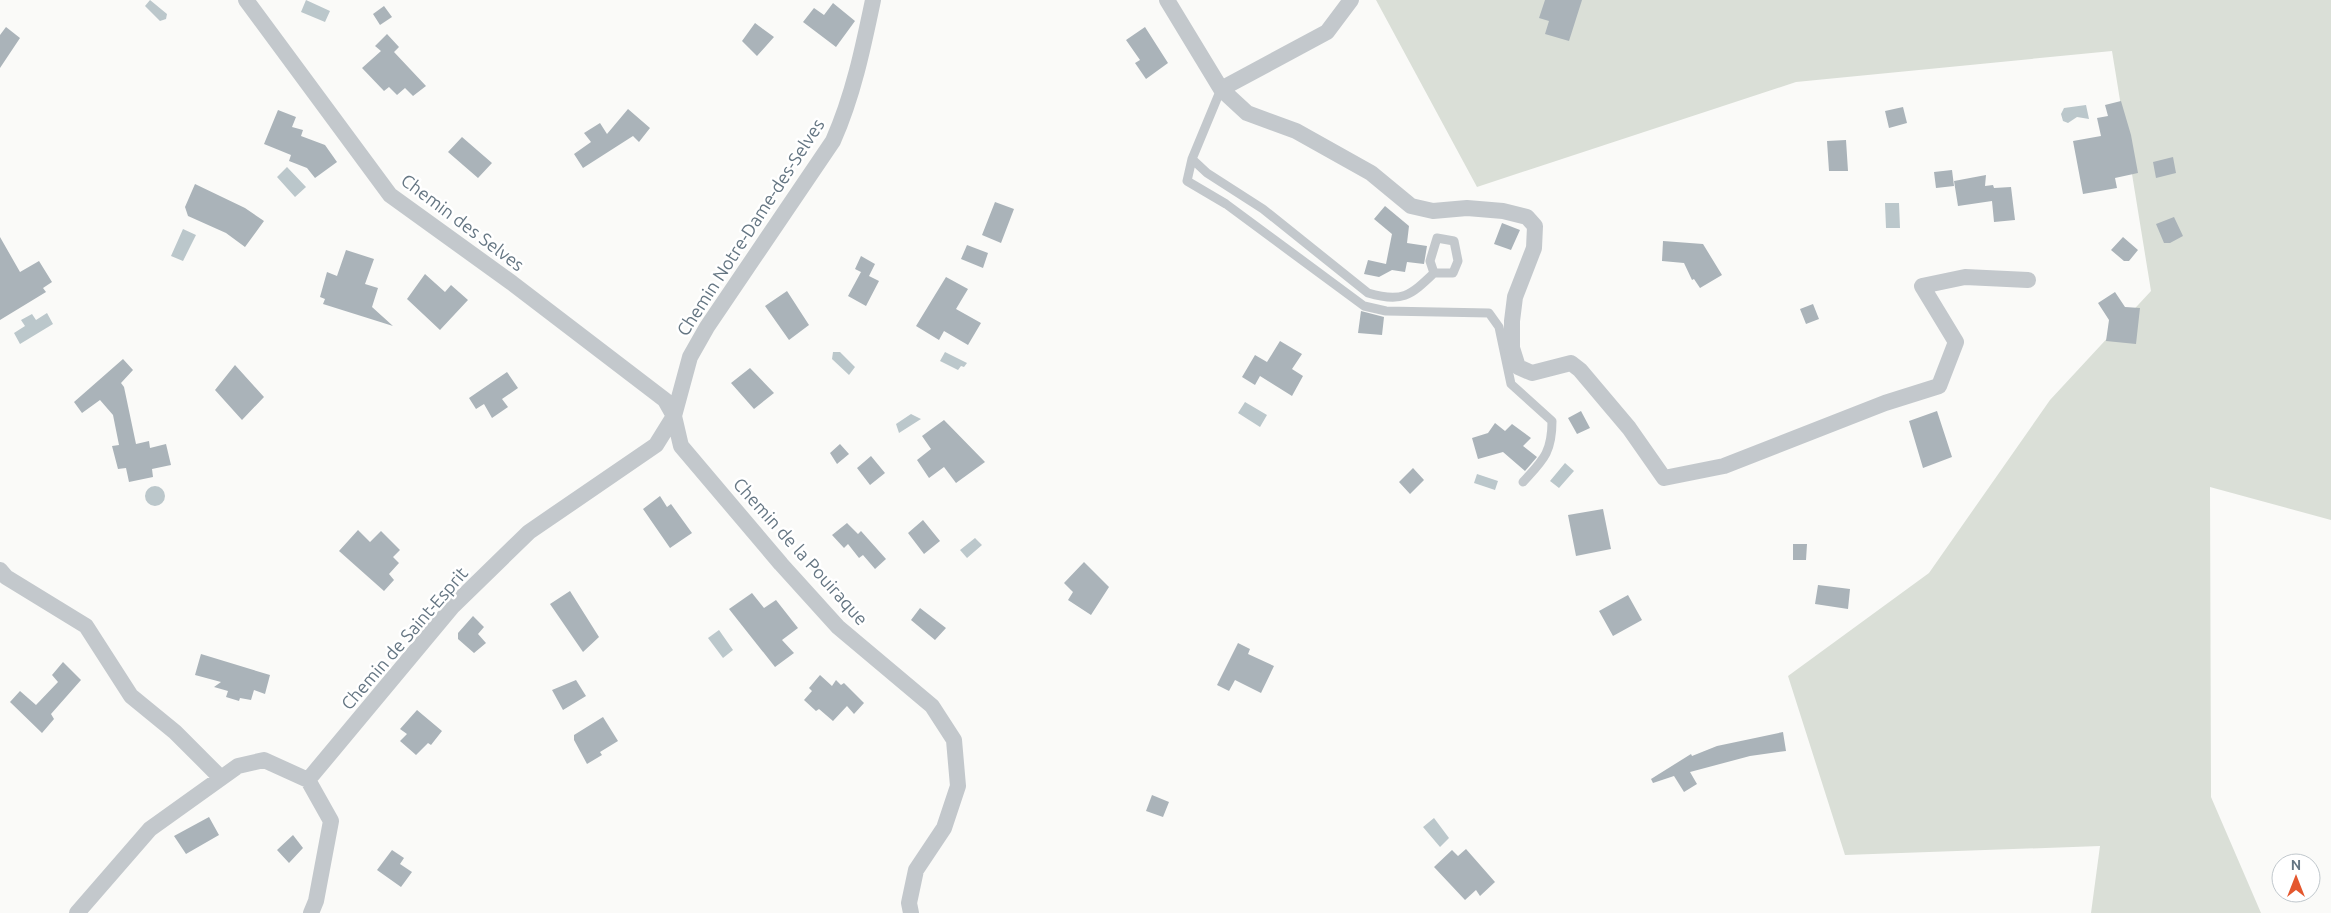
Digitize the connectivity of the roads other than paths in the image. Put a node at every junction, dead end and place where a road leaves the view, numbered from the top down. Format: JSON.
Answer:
{"nodes":[{"id":1,"x":246,"y":0,"type":"edge"},
{"id":2,"x":873,"y":0,"type":"edge"},
{"id":3,"x":1167,"y":0,"type":"edge"},
{"id":4,"x":1351,"y":0,"type":"edge"},
{"id":5,"x":1221,"y":89,"type":"junction"},
{"id":6,"x":1192,"y":159,"type":"junction"},
{"id":7,"x":1434,"y":273,"type":"dead end"},
{"id":8,"x":2028,"y":280,"type":"dead end"},
{"id":9,"x":674,"y":416,"type":"junction"},
{"id":10,"x":1523,"y":482,"type":"dead end"},
{"id":11,"x":0,"y":570,"type":"edge"},
{"id":12,"x":221,"y":778,"type":"junction"},
{"id":13,"x":308,"y":780,"type":"junction"},
{"id":14,"x":77,"y":913,"type":"edge"},
{"id":15,"x":311,"y":913,"type":"edge"},
{"id":16,"x":911,"y":913,"type":"edge"}],
"edges":[{"from":1,"to":9,"type":"street","name":"Chemin des Selves"},
{"from":2,"to":9,"type":"street","name":"Chemin Notre-Dame-des-Selves"},
{"from":3,"to":5,"type":"street"},
{"from":4,"to":5,"type":"street"},
{"from":5,"to":6,"type":"lane"},
{"from":5,"to":8,"type":"street"},
{"from":6,"to":7,"type":"lane"},
{"from":6,"to":10,"type":"lane"},
{"from":9,"to":13,"type":"street","name":"Chemin de Saint-Esprit"},
{"from":9,"to":16,"type":"street","name":"Chemin de la Pouiraque"},
{"from":11,"to":12,"type":"street"},
{"from":12,"to":13,"type":"street"},
{"from":12,"to":14,"type":"street"},
{"from":13,"to":15,"type":"street"}]}
